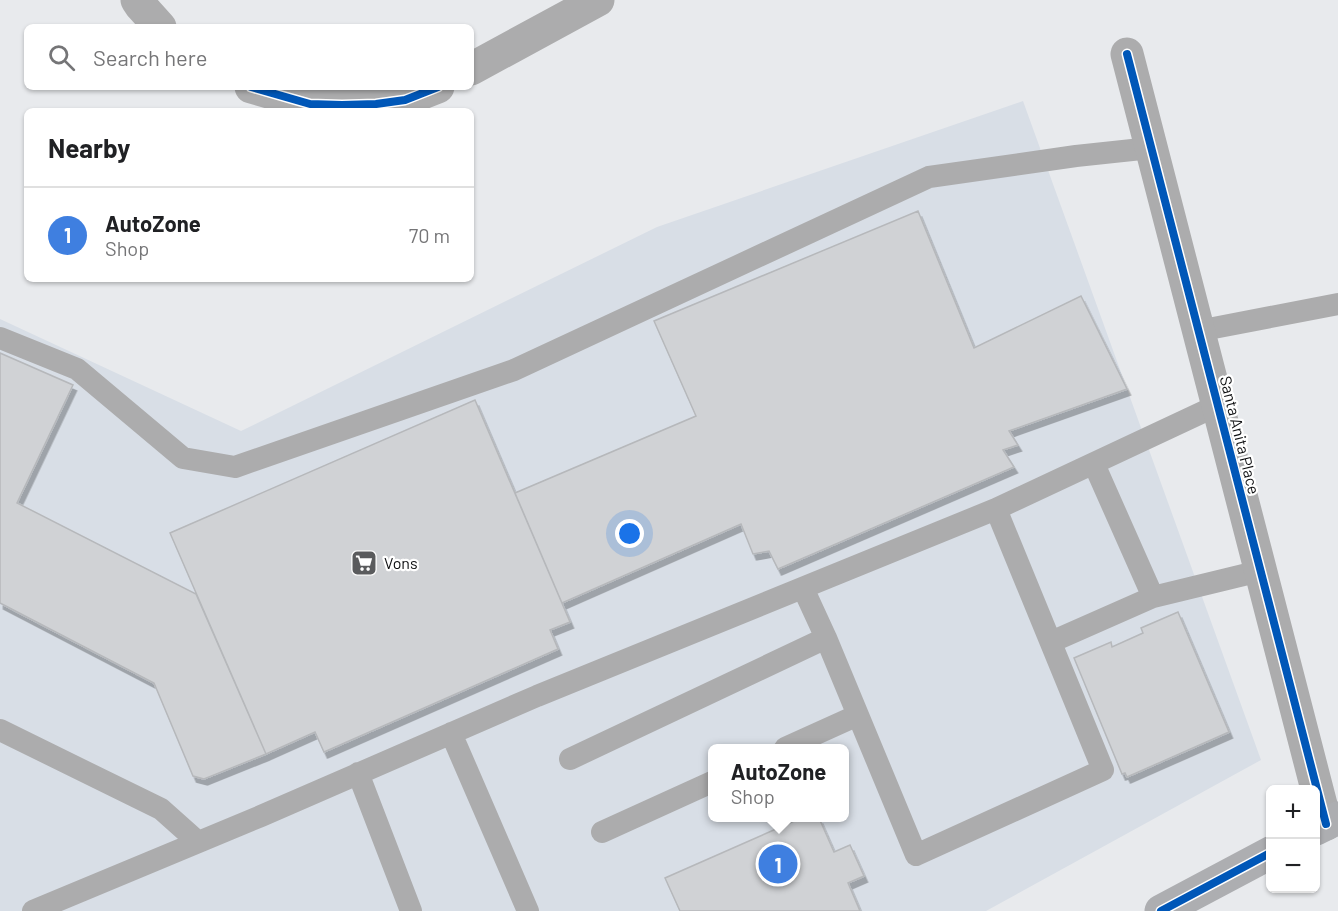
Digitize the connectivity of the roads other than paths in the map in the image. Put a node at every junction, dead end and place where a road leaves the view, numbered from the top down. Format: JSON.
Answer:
{"nodes":[{"id":1,"x":137,"y":0,"type":"edge"},
{"id":2,"x":598,"y":0,"type":"edge"},
{"id":3,"x":157,"y":24,"type":"edge"},
{"id":4,"x":1127,"y":54,"type":"dead end"},
{"id":5,"x":474,"y":67,"type":"edge"},
{"id":6,"x":261,"y":90,"type":"edge"},
{"id":7,"x":430,"y":90,"type":"edge"},
{"id":8,"x":1151,"y":147,"type":"junction"},
{"id":9,"x":1338,"y":304,"type":"edge"},
{"id":10,"x":1198,"y":331,"type":"junction"},
{"id":11,"x":0,"y":338,"type":"edge"},
{"id":12,"x":1218,"y":405,"type":"junction"},
{"id":13,"x":1094,"y":464,"type":"junction"},
{"id":14,"x":996,"y":509,"type":"junction"},
{"id":15,"x":1260,"y":571,"type":"junction"},
{"id":16,"x":803,"y":588,"type":"junction"},
{"id":17,"x":1153,"y":597,"type":"junction"},
{"id":18,"x":826,"y":638,"type":"junction"},
{"id":19,"x":1051,"y":642,"type":"junction"},
{"id":20,"x":858,"y":715,"type":"junction"},
{"id":21,"x":0,"y":730,"type":"edge"},
{"id":22,"x":452,"y":733,"type":"junction"},
{"id":23,"x":794,"y":744,"type":"edge"},
{"id":24,"x":570,"y":759,"type":"dead end"},
{"id":25,"x":358,"y":773,"type":"junction"},
{"id":26,"x":708,"y":784,"type":"edge"},
{"id":27,"x":1326,"y":824,"type":"edge"},
{"id":28,"x":602,"y":832,"type":"dead end"},
{"id":29,"x":198,"y":842,"type":"junction"},
{"id":30,"x":1266,"y":855,"type":"edge"},
{"id":31,"x":33,"y":911,"type":"edge"},
{"id":32,"x":411,"y":911,"type":"edge"},
{"id":33,"x":528,"y":911,"type":"edge"},
{"id":34,"x":1161,"y":911,"type":"edge"}],
"edges":[{"from":1,"to":3,"type":"street"},
{"from":2,"to":5,"type":"street"},
{"from":4,"to":8,"type":"street","name":"Santa Anita Place"},
{"from":6,"to":7,"type":"street"},
{"from":8,"to":10,"type":"street","name":"Santa Anita Place"},
{"from":8,"to":11,"type":"lane"},
{"from":9,"to":10,"type":"lane"},
{"from":10,"to":12,"type":"street","name":"Santa Anita Place"},
{"from":12,"to":13,"type":"lane"},
{"from":12,"to":15,"type":"street","name":"Santa Anita Place"},
{"from":13,"to":14,"type":"lane"},
{"from":13,"to":17,"type":"lane"},
{"from":14,"to":16,"type":"lane"},
{"from":14,"to":19,"type":"lane"},
{"from":15,"to":17,"type":"lane"},
{"from":15,"to":27,"type":"street","name":"Santa Anita Place"},
{"from":16,"to":18,"type":"lane"},
{"from":16,"to":22,"type":"lane"},
{"from":17,"to":19,"type":"lane"},
{"from":18,"to":20,"type":"lane"},
{"from":18,"to":24,"type":"lane"},
{"from":19,"to":20,"type":"lane"},
{"from":20,"to":23,"type":"lane"},
{"from":21,"to":29,"type":"lane"},
{"from":22,"to":25,"type":"lane"},
{"from":22,"to":33,"type":"lane"},
{"from":25,"to":29,"type":"lane"},
{"from":25,"to":32,"type":"lane"},
{"from":26,"to":28,"type":"lane"},
{"from":29,"to":31,"type":"lane"},
{"from":30,"to":34,"type":"main road"}]}
